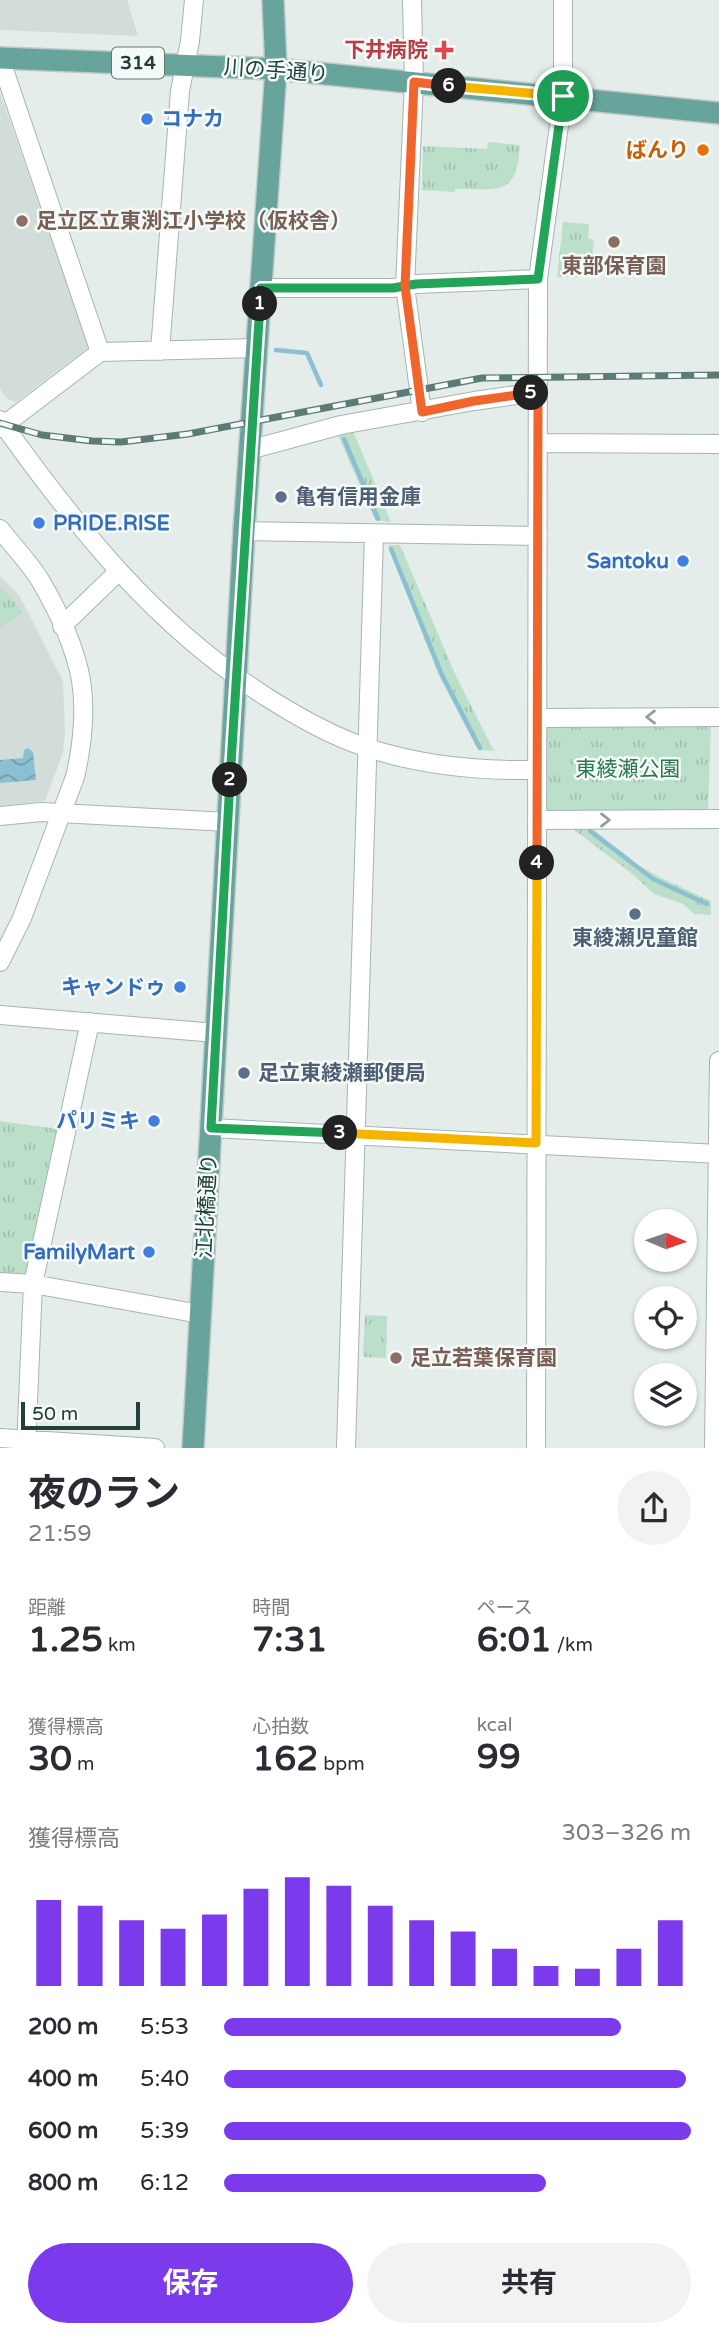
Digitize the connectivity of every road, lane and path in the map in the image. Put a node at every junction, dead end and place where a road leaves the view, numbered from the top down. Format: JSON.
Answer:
{"nodes":[{"id":1,"x":194,"y":0,"type":"edge"},
{"id":2,"x":273,"y":0,"type":"edge"},
{"id":3,"x":412,"y":0,"type":"edge"},
{"id":4,"x":563,"y":0,"type":"edge"},
{"id":5,"x":0,"y":58,"type":"edge"},
{"id":6,"x":184,"y":65,"type":"junction"},
{"id":7,"x":276,"y":69,"type":"junction"},
{"id":8,"x":414,"y":82,"type":"junction"},
{"id":9,"x":563,"y":96,"type":"junction"},
{"id":10,"x":719,"y":113,"type":"edge"},
{"id":11,"x":538,"y":279,"type":"junction"},
{"id":12,"x":405,"y":286,"type":"junction"},
{"id":13,"x":261,"y":288,"type":"junction"},
{"id":14,"x":257,"y":348,"type":"junction"},
{"id":15,"x":160,"y":351,"type":"junction"},
{"id":16,"x":100,"y":352,"type":"junction"},
{"id":17,"x":538,"y":393,"type":"junction"},
{"id":18,"x":422,"y":412,"type":"junction"},
{"id":19,"x":1,"y":424,"type":"edge"},
{"id":20,"x":538,"y":443,"type":"junction"},
{"id":21,"x":719,"y":444,"type":"edge"},
{"id":22,"x":250,"y":450,"type":"junction"},
{"id":23,"x":0,"y":529,"type":"edge"},
{"id":24,"x":244,"y":531,"type":"junction"},
{"id":25,"x":374,"y":534,"type":"junction"},
{"id":26,"x":538,"y":536,"type":"junction"},
{"id":27,"x":118,"y":572,"type":"junction"},
{"id":28,"x":62,"y":626,"type":"junction"},
{"id":29,"x":236,"y":677,"type":"junction"},
{"id":30,"x":719,"y":717,"type":"edge"},
{"id":31,"x":538,"y":718,"type":"junction"},
{"id":32,"x":367,"y":748,"type":"junction"},
{"id":33,"x":534,"y":770,"type":"junction"},
{"id":34,"x":62,"y":813,"type":"junction"},
{"id":35,"x":0,"y":816,"type":"edge"},
{"id":36,"x":719,"y":819,"type":"edge"},
{"id":37,"x":537,"y":820,"type":"junction"},
{"id":38,"x":228,"y":822,"type":"junction"},
{"id":39,"x":0,"y":962,"type":"edge"},
{"id":40,"x":0,"y":1015,"type":"edge"},
{"id":41,"x":90,"y":1023,"type":"junction"},
{"id":42,"x":216,"y":1032,"type":"junction"},
{"id":43,"x":719,"y":1061,"type":"edge"},
{"id":44,"x":211,"y":1128,"type":"junction"},
{"id":45,"x":356,"y":1134,"type":"junction"},
{"id":46,"x":536,"y":1143,"type":"junction"},
{"id":47,"x":718,"y":1154,"type":"edge"},
{"id":48,"x":0,"y":1282,"type":"edge"},
{"id":49,"x":33,"y":1284,"type":"junction"},
{"id":50,"x":200,"y":1314,"type":"junction"},
{"id":51,"x":0,"y":1438,"type":"edge"},
{"id":52,"x":26,"y":1444,"type":"edge"},
{"id":53,"x":155,"y":1448,"type":"edge"},
{"id":54,"x":193,"y":1448,"type":"edge"},
{"id":55,"x":346,"y":1448,"type":"edge"},
{"id":56,"x":536,"y":1448,"type":"edge"},
{"id":57,"x":714,"y":1448,"type":"edge"}],
"edges":[{"from":1,"to":6,"type":"street"},
{"from":2,"to":7,"type":"main road","name":"江北橋通り"},
{"from":3,"to":8,"type":"street"},
{"from":4,"to":9,"type":"street"},
{"from":5,"to":6,"type":"main road","name":"川の手通り","number":"314"},
{"from":5,"to":16,"type":"street"},
{"from":6,"to":7,"type":"main road","name":"川の手通り","number":"314"},
{"from":6,"to":15,"type":"street"},
{"from":7,"to":8,"type":"main road","name":"川の手通り","number":"314"},
{"from":7,"to":13,"type":"main road","name":"江北橋通り"},
{"from":8,"to":9,"type":"main road","name":"川の手通り","number":"314"},
{"from":8,"to":12,"type":"street"},
{"from":9,"to":10,"type":"main road","name":"川の手通り","number":"314"},
{"from":9,"to":11,"type":"street"},
{"from":11,"to":12,"type":"street"},
{"from":11,"to":17,"type":"street"},
{"from":12,"to":13,"type":"street"},
{"from":12,"to":18,"type":"street"},
{"from":13,"to":14,"type":"main road","name":"江北橋通り"},
{"from":14,"to":15,"type":"street"},
{"from":14,"to":22,"type":"main road","name":"江北橋通り"},
{"from":15,"to":16,"type":"street"},
{"from":16,"to":19,"type":"street"},
{"from":17,"to":18,"type":"street"},
{"from":17,"to":20,"type":"street"},
{"from":18,"to":22,"type":"street"},
{"from":19,"to":27,"type":"street"},
{"from":20,"to":21,"type":"street"},
{"from":20,"to":26,"type":"street"},
{"from":22,"to":24,"type":"main road","name":"江北橋通り"},
{"from":23,"to":28,"type":"street"},
{"from":24,"to":25,"type":"street"},
{"from":24,"to":29,"type":"main road","name":"江北橋通り"},
{"from":25,"to":26,"type":"street"},
{"from":25,"to":32,"type":"street"},
{"from":26,"to":31,"type":"street"},
{"from":27,"to":28,"type":"street"},
{"from":27,"to":29,"type":"street"},
{"from":28,"to":34,"type":"street"},
{"from":29,"to":32,"type":"street"},
{"from":29,"to":38,"type":"main road","name":"江北橋通り"},
{"from":30,"to":31,"type":"street","one_way":true},
{"from":31,"to":33,"type":"street"},
{"from":32,"to":33,"type":"street"},
{"from":32,"to":45,"type":"street"},
{"from":33,"to":37,"type":"street"},
{"from":34,"to":35,"type":"street"},
{"from":34,"to":38,"type":"street"},
{"from":34,"to":39,"type":"street"},
{"from":37,"to":36,"type":"street","one_way":true},
{"from":37,"to":46,"type":"street"},
{"from":38,"to":42,"type":"main road","name":"江北橋通り"},
{"from":40,"to":41,"type":"street"},
{"from":41,"to":42,"type":"street"},
{"from":41,"to":49,"type":"street"},
{"from":42,"to":44,"type":"main road","name":"江北橋通り"},
{"from":43,"to":47,"type":"street"},
{"from":44,"to":45,"type":"street"},
{"from":44,"to":50,"type":"main road","name":"江北橋通り"},
{"from":45,"to":46,"type":"street"},
{"from":45,"to":55,"type":"street"},
{"from":46,"to":47,"type":"street"},
{"from":46,"to":56,"type":"street"},
{"from":47,"to":57,"type":"street"},
{"from":48,"to":49,"type":"street"},
{"from":49,"to":50,"type":"street"},
{"from":49,"to":52,"type":"street"},
{"from":50,"to":54,"type":"main road","name":"江北橋通り"},
{"from":51,"to":52,"type":"street"},
{"from":52,"to":53,"type":"street"}]}
